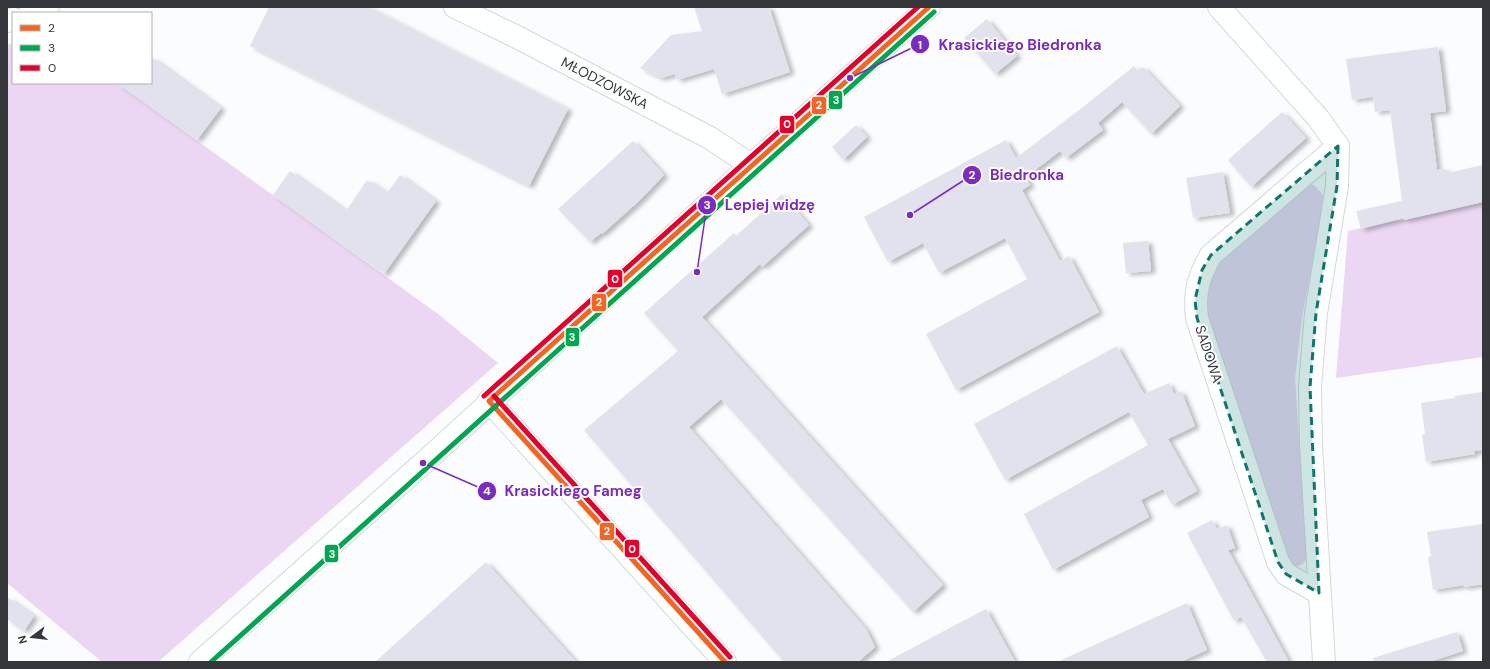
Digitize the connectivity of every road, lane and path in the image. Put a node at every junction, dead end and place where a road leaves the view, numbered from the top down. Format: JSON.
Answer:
{"nodes":[{"id":1,"x":48,"y":7,"type":"edge"},
{"id":2,"x":455,"y":7,"type":"edge"},
{"id":3,"x":929,"y":7,"type":"edge"},
{"id":4,"x":1219,"y":7,"type":"edge"},
{"id":5,"x":33,"y":12,"type":"edge"},
{"id":6,"x":1338,"y":146,"type":"junction"},
{"id":7,"x":751,"y":165,"type":"junction"},
{"id":8,"x":489,"y":402,"type":"junction"},
{"id":9,"x":1319,"y":593,"type":"junction"},
{"id":10,"x":200,"y":662,"type":"edge"},
{"id":11,"x":726,"y":662,"type":"edge"},
{"id":12,"x":1324,"y":662,"type":"edge"}],
"edges":[{"from":1,"to":5,"type":"street"},
{"from":2,"to":7,"type":"street","name":"MŁODZOWSKA"},
{"from":3,"to":7,"type":"street"},
{"from":4,"to":6,"type":"street"},
{"from":6,"to":9,"type":"street"},
{"from":6,"to":9,"type":"street","name":"SADOWA"},
{"from":7,"to":8,"type":"street"},
{"from":8,"to":10,"type":"street"},
{"from":8,"to":11,"type":"street"},
{"from":9,"to":12,"type":"street"}]}
